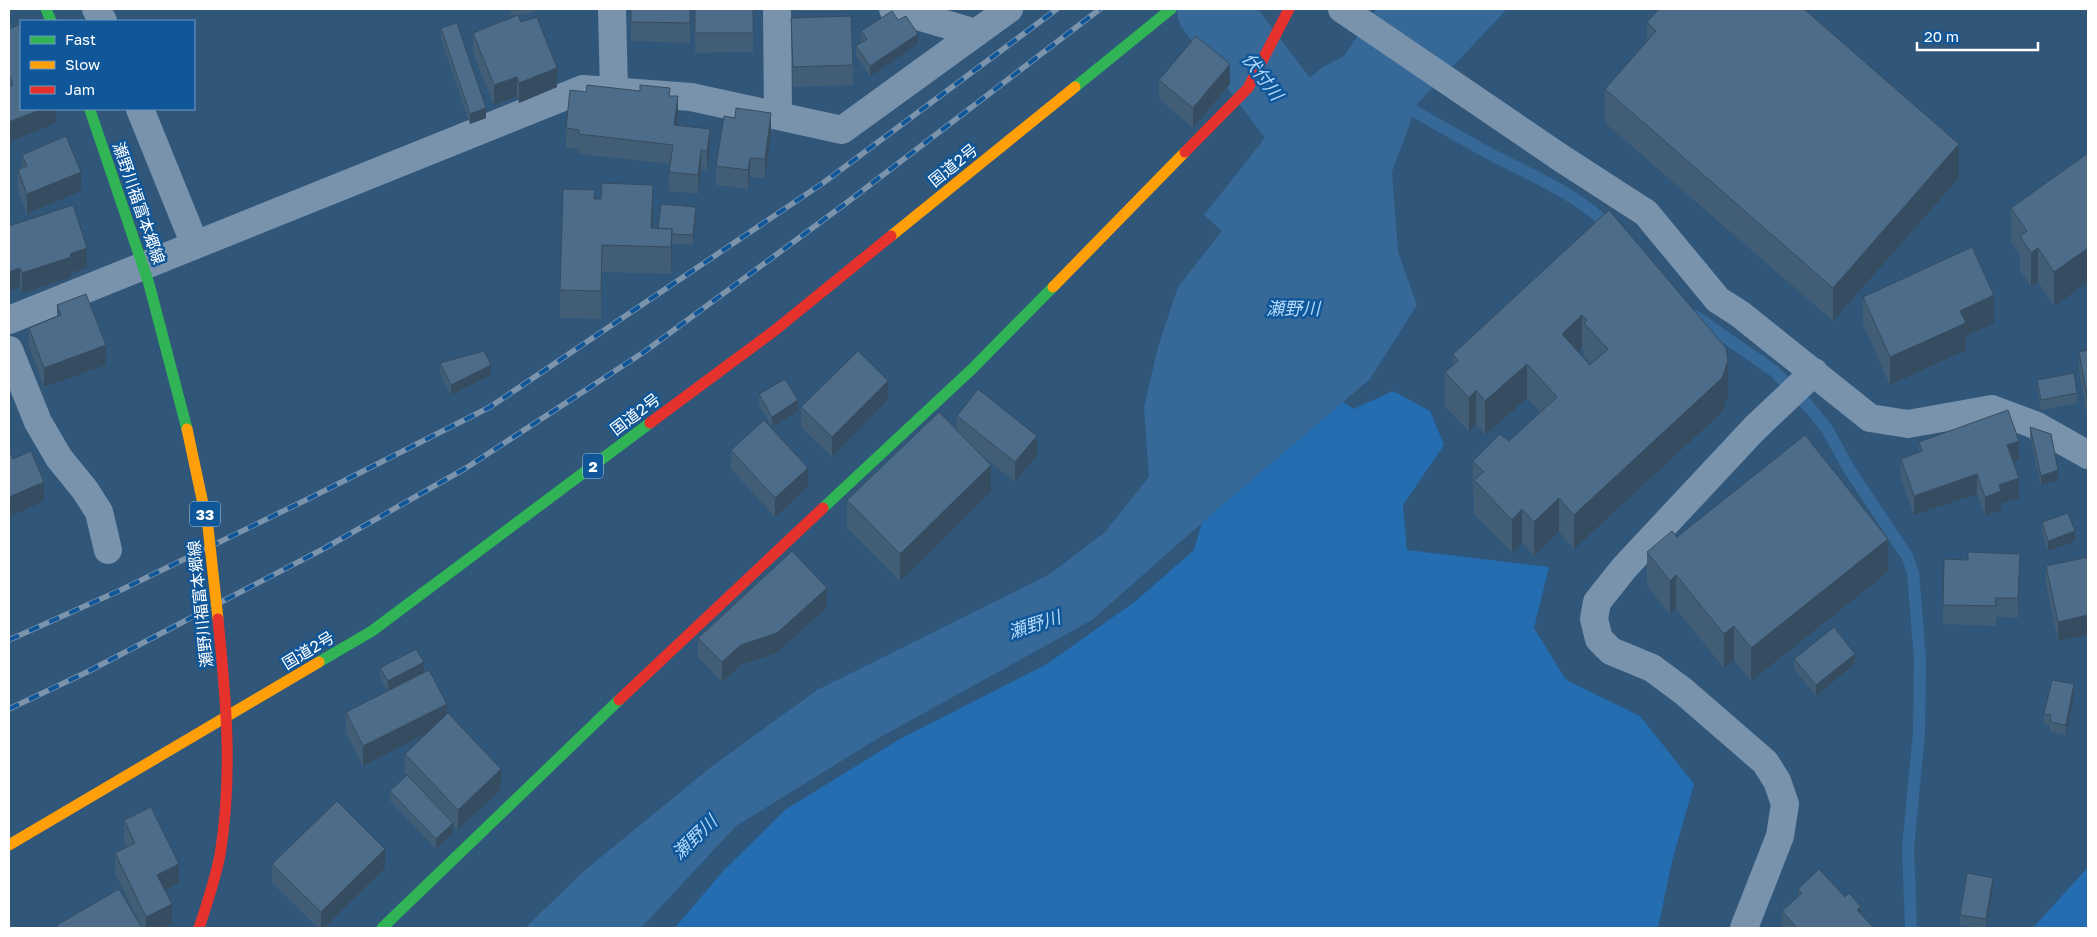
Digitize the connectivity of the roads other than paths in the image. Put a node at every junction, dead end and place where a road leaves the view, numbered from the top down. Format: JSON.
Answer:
{"nodes":[{"id":1,"x":96,"y":9,"type":"edge"},
{"id":2,"x":612,"y":9,"type":"edge"},
{"id":3,"x":777,"y":9,"type":"edge"},
{"id":4,"x":893,"y":9,"type":"edge"},
{"id":5,"x":1009,"y":9,"type":"edge"},
{"id":6,"x":1171,"y":9,"type":"edge"},
{"id":7,"x":1289,"y":9,"type":"edge"},
{"id":8,"x":1342,"y":9,"type":"edge"},
{"id":9,"x":102,"y":20,"type":"edge"},
{"id":10,"x":976,"y":32,"type":"junction"},
{"id":11,"x":614,"y":91,"type":"junction"},
{"id":12,"x":90,"y":110,"type":"edge"},
{"id":13,"x":140,"y":110,"type":"edge"},
{"id":14,"x":778,"y":116,"type":"junction"},
{"id":15,"x":194,"y":245,"type":"junction"},
{"id":16,"x":9,"y":320,"type":"edge"},
{"id":17,"x":9,"y":350,"type":"edge"},
{"id":18,"x":1814,"y":372,"type":"junction"},
{"id":19,"x":2088,"y":455,"type":"edge"},
{"id":20,"x":108,"y":550,"type":"dead end"},
{"id":21,"x":9,"y":846,"type":"edge"},
{"id":22,"x":199,"y":928,"type":"edge"},
{"id":23,"x":382,"y":928,"type":"edge"},
{"id":24,"x":1744,"y":928,"type":"edge"}],
"edges":[{"from":1,"to":9,"type":"street"},
{"from":2,"to":11,"type":"street"},
{"from":3,"to":14,"type":"street"},
{"from":4,"to":10,"type":"street"},
{"from":5,"to":10,"type":"street"},
{"from":6,"to":21,"type":"main road","name":"国道2号","number":"2"},
{"from":7,"to":23,"type":"main road"},
{"from":8,"to":18,"type":"street"},
{"from":10,"to":14,"type":"street"},
{"from":11,"to":14,"type":"street"},
{"from":11,"to":15,"type":"street"},
{"from":12,"to":22,"type":"main road","name":"瀬野川福富本郷線","number":"33","bridge":true},
{"from":13,"to":15,"type":"street"},
{"from":15,"to":16,"type":"street"},
{"from":17,"to":20,"type":"street"},
{"from":18,"to":19,"type":"street"},
{"from":18,"to":24,"type":"street"}]}
